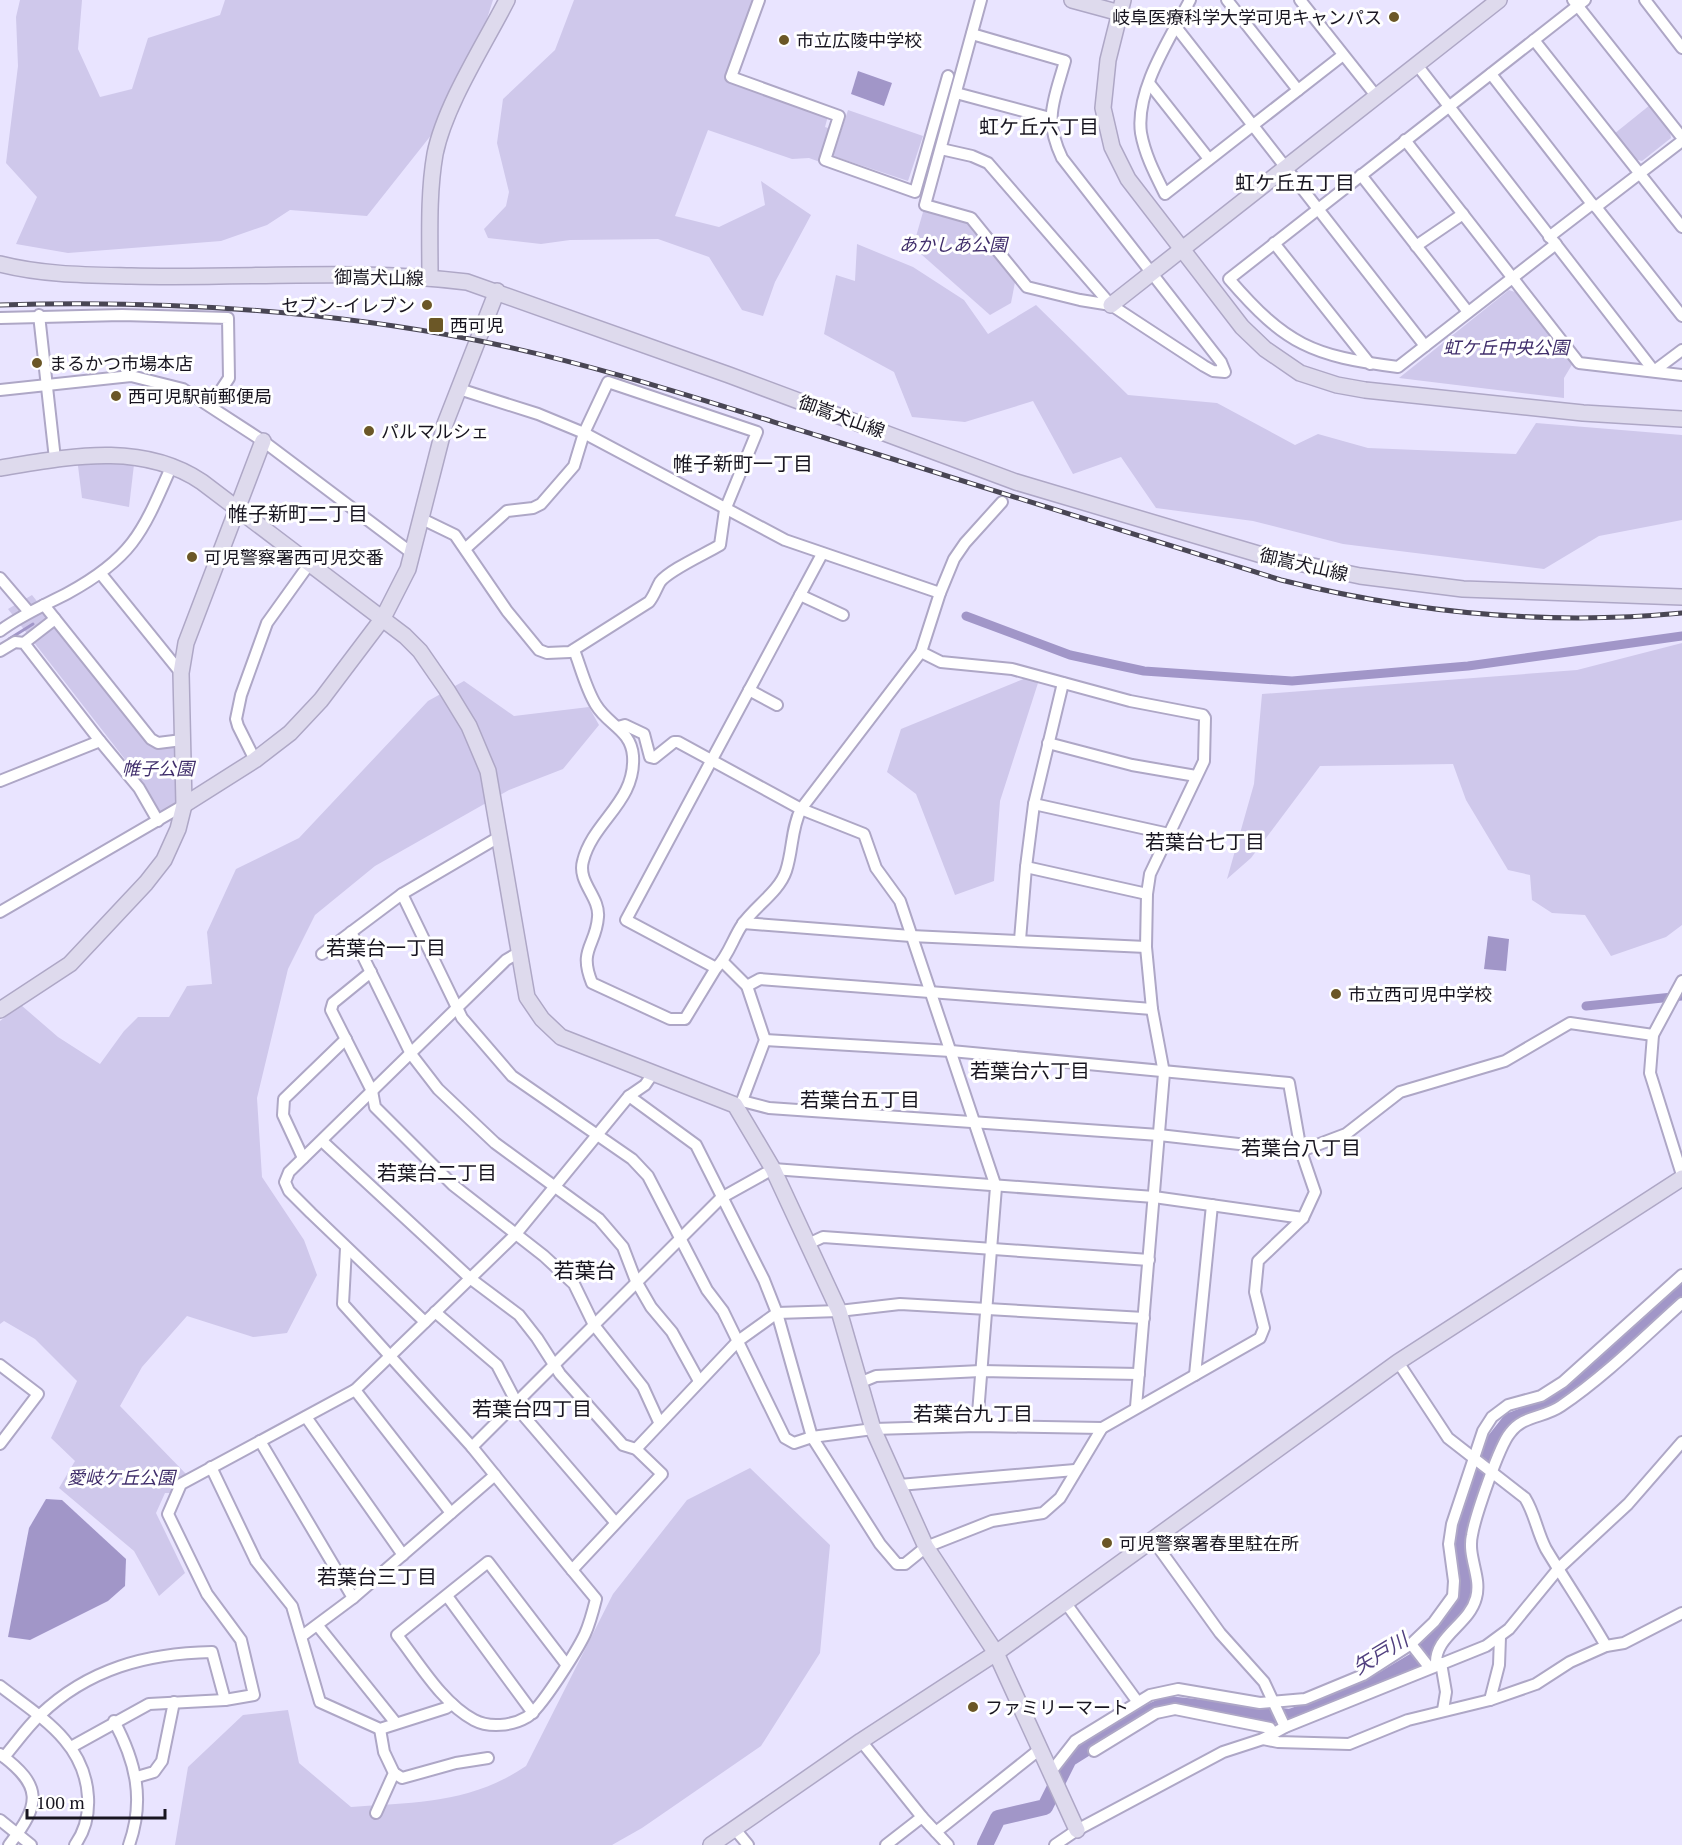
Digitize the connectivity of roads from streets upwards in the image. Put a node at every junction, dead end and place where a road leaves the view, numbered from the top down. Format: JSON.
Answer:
{"nodes":[{"id":1,"x":507,"y":0,"type":"edge"},
{"id":2,"x":759,"y":0,"type":"edge"},
{"id":3,"x":981,"y":0,"type":"edge"},
{"id":4,"x":1072,"y":0,"type":"edge"},
{"id":5,"x":1190,"y":0,"type":"edge"},
{"id":6,"x":1227,"y":0,"type":"edge"},
{"id":7,"x":1300,"y":0,"type":"edge"},
{"id":8,"x":1499,"y":0,"type":"edge"},
{"id":9,"x":1645,"y":0,"type":"edge"},
{"id":10,"x":1579,"y":2,"type":"edge"},
{"id":11,"x":1121,"y":7,"type":"edge"},
{"id":12,"x":1176,"y":27,"type":"junction"},
{"id":13,"x":972,"y":34,"type":"junction"},
{"id":14,"x":1534,"y":40,"type":"junction"},
{"id":15,"x":1682,"y":48,"type":"edge"},
{"id":16,"x":1343,"y":55,"type":"junction"},
{"id":17,"x":1417,"y":66,"type":"junction"},
{"id":18,"x":1491,"y":74,"type":"junction"},
{"id":19,"x":948,"y":75,"type":"dead end"},
{"id":20,"x":1149,"y":83,"type":"junction"},
{"id":21,"x":1298,"y":90,"type":"junction"},
{"id":22,"x":956,"y":93,"type":"junction"},
{"id":23,"x":1377,"y":96,"type":"junction"},
{"id":24,"x":1449,"y":106,"type":"junction"},
{"id":25,"x":1050,"y":118,"type":"junction"},
{"id":26,"x":1253,"y":125,"type":"junction"},
{"id":27,"x":1681,"y":137,"type":"edge"},
{"id":28,"x":1405,"y":140,"type":"junction"},
{"id":29,"x":941,"y":149,"type":"junction"},
{"id":30,"x":1209,"y":159,"type":"junction"},
{"id":31,"x":1286,"y":168,"type":"junction"},
{"id":32,"x":1640,"y":174,"type":"junction"},
{"id":33,"x":1361,"y":175,"type":"junction"},
{"id":34,"x":1594,"y":206,"type":"junction"},
{"id":35,"x":1317,"y":209,"type":"junction"},
{"id":36,"x":1463,"y":214,"type":"junction"},
{"id":37,"x":1682,"y":227,"type":"edge"},
{"id":38,"x":1552,"y":241,"type":"junction"},
{"id":39,"x":1274,"y":243,"type":"junction"},
{"id":40,"x":1416,"y":246,"type":"junction"},
{"id":41,"x":1182,"y":249,"type":"junction"},
{"id":42,"x":0,"y":264,"type":"edge"},
{"id":43,"x":1151,"y":273,"type":"junction"},
{"id":44,"x":430,"y":278,"type":"junction"},
{"id":45,"x":1512,"y":278,"type":"junction"},
{"id":46,"x":497,"y":291,"type":"junction"},
{"id":47,"x":1111,"y":305,"type":"junction"},
{"id":48,"x":1468,"y":312,"type":"junction"},
{"id":49,"x":39,"y":315,"type":"junction"},
{"id":50,"x":1682,"y":316,"type":"edge"},
{"id":51,"x":0,"y":318,"type":"edge"},
{"id":52,"x":1425,"y":346,"type":"junction"},
{"id":53,"x":1682,"y":350,"type":"edge"},
{"id":54,"x":1370,"y":364,"type":"junction"},
{"id":55,"x":1654,"y":370,"type":"junction"},
{"id":56,"x":1682,"y":375,"type":"edge"},
{"id":57,"x":46,"y":386,"type":"junction"},
{"id":58,"x":459,"y":389,"type":"junction"},
{"id":59,"x":0,"y":390,"type":"edge"},
{"id":60,"x":211,"y":405,"type":"junction"},
{"id":61,"x":1682,"y":419,"type":"edge"},
{"id":62,"x":584,"y":433,"type":"junction"},
{"id":63,"x":263,"y":441,"type":"junction"},
{"id":64,"x":55,"y":459,"type":"junction"},
{"id":65,"x":172,"y":465,"type":"junction"},
{"id":66,"x":0,"y":468,"type":"edge"},
{"id":67,"x":1002,"y":502,"type":"dead end"},
{"id":68,"x":238,"y":509,"type":"junction"},
{"id":69,"x":725,"y":510,"type":"junction"},
{"id":70,"x":422,"y":519,"type":"junction"},
{"id":71,"x":465,"y":549,"type":"junction"},
{"id":72,"x":413,"y":554,"type":"junction"},
{"id":73,"x":822,"y":554,"type":"junction"},
{"id":74,"x":310,"y":563,"type":"junction"},
{"id":75,"x":101,"y":574,"type":"junction"},
{"id":76,"x":0,"y":578,"type":"edge"},
{"id":77,"x":940,"y":593,"type":"junction"},
{"id":78,"x":800,"y":594,"type":"junction"},
{"id":79,"x":1682,"y":597,"type":"edge"},
{"id":80,"x":44,"y":605,"type":"junction"},
{"id":81,"x":28,"y":612,"type":"junction"},
{"id":82,"x":843,"y":615,"type":"dead end"},
{"id":83,"x":55,"y":618,"type":"junction"},
{"id":84,"x":383,"y":618,"type":"junction"},
{"id":85,"x":0,"y":631,"type":"edge"},
{"id":86,"x":24,"y":643,"type":"junction"},
{"id":87,"x":574,"y":650,"type":"junction"},
{"id":88,"x":0,"y":651,"type":"edge"},
{"id":89,"x":921,"y":652,"type":"junction"},
{"id":90,"x":181,"y":673,"type":"junction"},
{"id":91,"x":1062,"y":683,"type":"junction"},
{"id":92,"x":749,"y":690,"type":"junction"},
{"id":93,"x":777,"y":705,"type":"dead end"},
{"id":94,"x":618,"y":727,"type":"junction"},
{"id":95,"x":182,"y":740,"type":"junction"},
{"id":96,"x":100,"y":741,"type":"junction"},
{"id":97,"x":1048,"y":743,"type":"junction"},
{"id":98,"x":255,"y":759,"type":"junction"},
{"id":99,"x":711,"y":761,"type":"junction"},
{"id":100,"x":1196,"y":776,"type":"junction"},
{"id":101,"x":0,"y":781,"type":"edge"},
{"id":102,"x":1034,"y":804,"type":"junction"},
{"id":103,"x":184,"y":805,"type":"junction"},
{"id":104,"x":801,"y":808,"type":"junction"},
{"id":105,"x":158,"y":821,"type":"junction"},
{"id":106,"x":1169,"y":834,"type":"junction"},
{"id":107,"x":499,"y":837,"type":"junction"},
{"id":108,"x":1026,"y":867,"type":"junction"},
{"id":109,"x":402,"y":894,"type":"junction"},
{"id":110,"x":1147,"y":894,"type":"junction"},
{"id":111,"x":0,"y":912,"type":"edge"},
{"id":112,"x":743,"y":923,"type":"junction"},
{"id":113,"x":351,"y":932,"type":"junction"},
{"id":114,"x":911,"y":936,"type":"junction"},
{"id":115,"x":1020,"y":940,"type":"junction"},
{"id":116,"x":1146,"y":946,"type":"junction"},
{"id":117,"x":518,"y":953,"type":"junction"},
{"id":118,"x":322,"y":954,"type":"dead end"},
{"id":119,"x":720,"y":965,"type":"junction"},
{"id":120,"x":371,"y":972,"type":"junction"},
{"id":121,"x":1682,"y":981,"type":"edge"},
{"id":122,"x":747,"y":986,"type":"junction"},
{"id":123,"x":929,"y":991,"type":"junction"},
{"id":124,"x":459,"y":1007,"type":"junction"},
{"id":125,"x":1152,"y":1009,"type":"junction"},
{"id":126,"x":0,"y":1010,"type":"edge"},
{"id":127,"x":1653,"y":1035,"type":"junction"},
{"id":128,"x":346,"y":1039,"type":"junction"},
{"id":129,"x":765,"y":1040,"type":"junction"},
{"id":130,"x":951,"y":1052,"type":"junction"},
{"id":131,"x":411,"y":1054,"type":"junction"},
{"id":132,"x":654,"y":1072,"type":"junction"},
{"id":133,"x":1164,"y":1073,"type":"junction"},
{"id":134,"x":372,"y":1091,"type":"junction"},
{"id":135,"x":629,"y":1096,"type":"junction"},
{"id":136,"x":738,"y":1103,"type":"junction"},
{"id":137,"x":974,"y":1122,"type":"junction"},
{"id":138,"x":1159,"y":1135,"type":"junction"},
{"id":139,"x":597,"y":1136,"type":"junction"},
{"id":140,"x":322,"y":1141,"type":"junction"},
{"id":141,"x":1301,"y":1151,"type":"junction"},
{"id":142,"x":303,"y":1158,"type":"junction"},
{"id":143,"x":773,"y":1169,"type":"junction"},
{"id":144,"x":1682,"y":1177,"type":"edge"},
{"id":145,"x":996,"y":1187,"type":"junction"},
{"id":146,"x":555,"y":1188,"type":"junction"},
{"id":147,"x":1154,"y":1197,"type":"junction"},
{"id":148,"x":721,"y":1198,"type":"junction"},
{"id":149,"x":1212,"y":1205,"type":"junction"},
{"id":150,"x":1303,"y":1218,"type":"junction"},
{"id":151,"x":515,"y":1235,"type":"junction"},
{"id":152,"x":681,"y":1237,"type":"junction"},
{"id":153,"x":808,"y":1244,"type":"junction"},
{"id":154,"x":346,"y":1248,"type":"junction"},
{"id":155,"x":991,"y":1248,"type":"junction"},
{"id":156,"x":1149,"y":1260,"type":"junction"},
{"id":157,"x":1682,"y":1275,"type":"edge"},
{"id":158,"x":471,"y":1279,"type":"junction"},
{"id":159,"x":636,"y":1281,"type":"junction"},
{"id":160,"x":1682,"y":1303,"type":"edge"},
{"id":161,"x":986,"y":1308,"type":"junction"},
{"id":162,"x":839,"y":1311,"type":"junction"},
{"id":163,"x":435,"y":1312,"type":"junction"},
{"id":164,"x":777,"y":1313,"type":"junction"},
{"id":165,"x":1144,"y":1318,"type":"junction"},
{"id":166,"x":425,"y":1322,"type":"junction"},
{"id":167,"x":594,"y":1324,"type":"junction"},
{"id":168,"x":738,"y":1341,"type":"junction"},
{"id":169,"x":391,"y":1356,"type":"junction"},
{"id":170,"x":1398,"y":1362,"type":"junction"},
{"id":171,"x":0,"y":1365,"type":"edge"},
{"id":172,"x":555,"y":1366,"type":"junction"},
{"id":173,"x":981,"y":1371,"type":"junction"},
{"id":174,"x":1139,"y":1374,"type":"junction"},
{"id":175,"x":1195,"y":1375,"type":"junction"},
{"id":176,"x":699,"y":1381,"type":"junction"},
{"id":177,"x":860,"y":1383,"type":"junction"},
{"id":178,"x":355,"y":1390,"type":"junction"},
{"id":179,"x":519,"y":1402,"type":"junction"},
{"id":180,"x":1136,"y":1407,"type":"junction"},
{"id":181,"x":306,"y":1417,"type":"junction"},
{"id":182,"x":659,"y":1422,"type":"junction"},
{"id":183,"x":977,"y":1426,"type":"junction"},
{"id":184,"x":1101,"y":1428,"type":"junction"},
{"id":185,"x":873,"y":1430,"type":"junction"},
{"id":186,"x":812,"y":1437,"type":"junction"},
{"id":187,"x":260,"y":1441,"type":"junction"},
{"id":188,"x":1682,"y":1442,"type":"edge"},
{"id":189,"x":0,"y":1444,"type":"edge"},
{"id":190,"x":472,"y":1447,"type":"junction"},
{"id":191,"x":636,"y":1449,"type":"junction"},
{"id":192,"x":1473,"y":1458,"type":"junction"},
{"id":193,"x":211,"y":1467,"type":"junction"},
{"id":194,"x":1075,"y":1470,"type":"junction"},
{"id":195,"x":1493,"y":1473,"type":"junction"},
{"id":196,"x":495,"y":1475,"type":"junction"},
{"id":197,"x":898,"y":1485,"type":"junction"},
{"id":198,"x":451,"y":1514,"type":"junction"},
{"id":199,"x":615,"y":1522,"type":"junction"},
{"id":200,"x":1153,"y":1540,"type":"junction"},
{"id":201,"x":926,"y":1547,"type":"junction"},
{"id":202,"x":404,"y":1555,"type":"junction"},
{"id":203,"x":1559,"y":1568,"type":"junction"},
{"id":204,"x":572,"y":1570,"type":"junction"},
{"id":205,"x":447,"y":1596,"type":"junction"},
{"id":206,"x":353,"y":1598,"type":"junction"},
{"id":207,"x":1065,"y":1602,"type":"junction"},
{"id":208,"x":1682,"y":1613,"type":"edge"},
{"id":209,"x":318,"y":1626,"type":"junction"},
{"id":210,"x":302,"y":1636,"type":"junction"},
{"id":211,"x":1500,"y":1637,"type":"junction"},
{"id":212,"x":1411,"y":1644,"type":"junction"},
{"id":213,"x":1606,"y":1646,"type":"junction"},
{"id":214,"x":996,"y":1653,"type":"junction"},
{"id":215,"x":566,"y":1664,"type":"junction"},
{"id":216,"x":1436,"y":1665,"type":"junction"},
{"id":217,"x":0,"y":1686,"type":"edge"},
{"id":218,"x":225,"y":1700,"type":"junction"},
{"id":219,"x":1490,"y":1700,"type":"junction"},
{"id":220,"x":1137,"y":1701,"type":"junction"},
{"id":221,"x":1274,"y":1701,"type":"junction"},
{"id":222,"x":174,"y":1702,"type":"junction"},
{"id":223,"x":452,"y":1704,"type":"junction"},
{"id":224,"x":1443,"y":1710,"type":"junction"},
{"id":225,"x":532,"y":1713,"type":"junction"},
{"id":226,"x":39,"y":1716,"type":"junction"},
{"id":227,"x":114,"y":1721,"type":"junction"},
{"id":228,"x":395,"y":1722,"type":"junction"},
{"id":229,"x":1285,"y":1727,"type":"junction"},
{"id":230,"x":380,"y":1728,"type":"junction"},
{"id":231,"x":1273,"y":1733,"type":"junction"},
{"id":232,"x":1263,"y":1739,"type":"junction"},
{"id":233,"x":861,"y":1741,"type":"junction"},
{"id":234,"x":72,"y":1746,"type":"junction"},
{"id":235,"x":1040,"y":1749,"type":"junction"},
{"id":236,"x":1094,"y":1752,"type":"dead end"},
{"id":237,"x":2,"y":1755,"type":"edge"},
{"id":238,"x":488,"y":1758,"type":"dead end"},
{"id":239,"x":394,"y":1773,"type":"junction"},
{"id":240,"x":1050,"y":1773,"type":"junction"},
{"id":241,"x":137,"y":1777,"type":"junction"},
{"id":242,"x":375,"y":1813,"type":"dead end"},
{"id":243,"x":922,"y":1817,"type":"junction"},
{"id":244,"x":0,"y":1820,"type":"edge"},
{"id":245,"x":734,"y":1828,"type":"junction"},
{"id":246,"x":1077,"y":1830,"type":"junction"},
{"id":247,"x":936,"y":1832,"type":"junction"},
{"id":248,"x":17,"y":1834,"type":"junction"},
{"id":249,"x":9,"y":1845,"type":"edge"},
{"id":250,"x":31,"y":1845,"type":"edge"},
{"id":251,"x":75,"y":1845,"type":"edge"},
{"id":252,"x":129,"y":1845,"type":"edge"},
{"id":253,"x":711,"y":1845,"type":"edge"},
{"id":254,"x":748,"y":1845,"type":"edge"},
{"id":255,"x":886,"y":1845,"type":"edge"},
{"id":256,"x":948,"y":1845,"type":"edge"},
{"id":257,"x":1055,"y":1845,"type":"edge"}],
"edges":[{"from":1,"to":44,"type":"street"},
{"from":2,"to":19,"type":"street"},
{"from":3,"to":13,"type":"street"},
{"from":4,"to":11,"type":"street"},
{"from":5,"to":12,"type":"street"},
{"from":6,"to":21,"type":"street"},
{"from":7,"to":16,"type":"street"},
{"from":8,"to":17,"type":"street"},
{"from":9,"to":15,"type":"street"},
{"from":10,"to":14,"type":"street"},
{"from":10,"to":27,"type":"street"},
{"from":11,"to":41,"type":"street"},
{"from":12,"to":20,"type":"street"},
{"from":12,"to":26,"type":"street"},
{"from":13,"to":22,"type":"street"},
{"from":13,"to":25,"type":"street"},
{"from":14,"to":18,"type":"street"},
{"from":14,"to":32,"type":"street"},
{"from":16,"to":21,"type":"street"},
{"from":16,"to":23,"type":"street"},
{"from":17,"to":23,"type":"street"},
{"from":17,"to":24,"type":"street"},
{"from":18,"to":24,"type":"street"},
{"from":18,"to":34,"type":"street"},
{"from":20,"to":30,"type":"street"},
{"from":20,"to":30,"type":"street"},
{"from":21,"to":26,"type":"street"},
{"from":22,"to":25,"type":"street"},
{"from":22,"to":29,"type":"street"},
{"from":23,"to":31,"type":"street"},
{"from":24,"to":28,"type":"street"},
{"from":24,"to":38,"type":"street"},
{"from":25,"to":43,"type":"street"},
{"from":26,"to":30,"type":"street"},
{"from":26,"to":31,"type":"street"},
{"from":27,"to":32,"type":"street"},
{"from":28,"to":33,"type":"street"},
{"from":28,"to":36,"type":"street"},
{"from":29,"to":47,"type":"street"},
{"from":29,"to":47,"type":"street"},
{"from":31,"to":35,"type":"street"},
{"from":31,"to":41,"type":"street"},
{"from":32,"to":34,"type":"street"},
{"from":32,"to":37,"type":"street"},
{"from":33,"to":35,"type":"street"},
{"from":33,"to":40,"type":"street"},
{"from":34,"to":38,"type":"street"},
{"from":34,"to":50,"type":"street"},
{"from":35,"to":39,"type":"street"},
{"from":35,"to":52,"type":"street"},
{"from":36,"to":40,"type":"street"},
{"from":36,"to":45,"type":"street"},
{"from":38,"to":45,"type":"street"},
{"from":38,"to":55,"type":"street"},
{"from":39,"to":54,"type":"street"},
{"from":39,"to":54,"type":"street"},
{"from":40,"to":48,"type":"street"},
{"from":41,"to":43,"type":"street"},
{"from":41,"to":61,"type":"street"},
{"from":42,"to":44,"type":"street","name":"御嵩犬山線"},
{"from":43,"to":47,"type":"street"},
{"from":43,"to":47,"type":"street"},
{"from":44,"to":46,"type":"street","name":"御嵩犬山線"},
{"from":45,"to":48,"type":"street"},
{"from":45,"to":55,"type":"street"},
{"from":46,"to":58,"type":"street"},
{"from":46,"to":79,"type":"street","name":"御嵩犬山線"},
{"from":48,"to":52,"type":"street"},
{"from":49,"to":51,"type":"street"},
{"from":49,"to":57,"type":"street"},
{"from":49,"to":60,"type":"street"},
{"from":52,"to":54,"type":"street"},
{"from":53,"to":55,"type":"street"},
{"from":55,"to":56,"type":"street"},
{"from":57,"to":59,"type":"street"},
{"from":57,"to":60,"type":"street"},
{"from":57,"to":64,"type":"street"},
{"from":58,"to":62,"type":"street"},
{"from":58,"to":70,"type":"street"},
{"from":60,"to":63,"type":"street"},
{"from":62,"to":69,"type":"street"},
{"from":62,"to":69,"type":"street"},
{"from":62,"to":71,"type":"street"},
{"from":63,"to":68,"type":"street"},
{"from":63,"to":72,"type":"street"},
{"from":64,"to":65,"type":"street"},
{"from":64,"to":66,"type":"street"},
{"from":65,"to":68,"type":"street"},
{"from":65,"to":75,"type":"street"},
{"from":67,"to":77,"type":"street"},
{"from":68,"to":74,"type":"street"},
{"from":68,"to":90,"type":"street"},
{"from":69,"to":73,"type":"street"},
{"from":69,"to":87,"type":"street"},
{"from":70,"to":71,"type":"street"},
{"from":70,"to":72,"type":"street"},
{"from":71,"to":87,"type":"street"},
{"from":72,"to":84,"type":"street"},
{"from":73,"to":77,"type":"street"},
{"from":73,"to":78,"type":"street"},
{"from":74,"to":84,"type":"street"},
{"from":74,"to":98,"type":"street"},
{"from":75,"to":80,"type":"street"},
{"from":75,"to":90,"type":"street"},
{"from":76,"to":81,"type":"street"},
{"from":77,"to":89,"type":"street"},
{"from":78,"to":82,"type":"street"},
{"from":78,"to":92,"type":"street"},
{"from":80,"to":81,"type":"street"},
{"from":80,"to":83,"type":"street"},
{"from":81,"to":85,"type":"street"},
{"from":83,"to":86,"type":"street"},
{"from":83,"to":95,"type":"street"},
{"from":84,"to":98,"type":"street"},
{"from":84,"to":107,"type":"street"},
{"from":86,"to":88,"type":"street"},
{"from":86,"to":96,"type":"street"},
{"from":87,"to":94,"type":"street"},
{"from":89,"to":91,"type":"street"},
{"from":89,"to":104,"type":"street"},
{"from":90,"to":95,"type":"street"},
{"from":91,"to":97,"type":"street"},
{"from":91,"to":100,"type":"street"},
{"from":92,"to":93,"type":"street"},
{"from":92,"to":99,"type":"street"},
{"from":94,"to":99,"type":"street"},
{"from":94,"to":119,"type":"street"},
{"from":95,"to":103,"type":"street"},
{"from":96,"to":101,"type":"street"},
{"from":96,"to":105,"type":"street"},
{"from":97,"to":100,"type":"street"},
{"from":97,"to":102,"type":"street"},
{"from":98,"to":103,"type":"street"},
{"from":99,"to":104,"type":"street"},
{"from":99,"to":119,"type":"street"},
{"from":100,"to":106,"type":"street"},
{"from":102,"to":106,"type":"street"},
{"from":102,"to":108,"type":"street"},
{"from":103,"to":105,"type":"street"},
{"from":103,"to":126,"type":"street"},
{"from":104,"to":112,"type":"street"},
{"from":104,"to":114,"type":"street"},
{"from":105,"to":111,"type":"street"},
{"from":106,"to":110,"type":"street"},
{"from":107,"to":109,"type":"street"},
{"from":107,"to":117,"type":"street"},
{"from":108,"to":110,"type":"street"},
{"from":108,"to":115,"type":"street"},
{"from":109,"to":113,"type":"street"},
{"from":109,"to":124,"type":"street"},
{"from":110,"to":116,"type":"street"},
{"from":112,"to":114,"type":"street"},
{"from":112,"to":119,"type":"street"},
{"from":113,"to":118,"type":"street"},
{"from":113,"to":120,"type":"street"},
{"from":114,"to":115,"type":"street"},
{"from":114,"to":123,"type":"street"},
{"from":115,"to":116,"type":"street"},
{"from":116,"to":125,"type":"street"},
{"from":117,"to":124,"type":"street"},
{"from":117,"to":132,"type":"street"},
{"from":119,"to":122,"type":"street"},
{"from":120,"to":128,"type":"street"},
{"from":120,"to":131,"type":"street"},
{"from":121,"to":127,"type":"street"},
{"from":122,"to":123,"type":"street"},
{"from":122,"to":129,"type":"street"},
{"from":123,"to":125,"type":"street"},
{"from":123,"to":130,"type":"street"},
{"from":124,"to":131,"type":"street"},
{"from":124,"to":139,"type":"street"},
{"from":125,"to":133,"type":"street"},
{"from":127,"to":141,"type":"street"},
{"from":127,"to":144,"type":"street"},
{"from":128,"to":134,"type":"street"},
{"from":128,"to":142,"type":"street"},
{"from":129,"to":130,"type":"street"},
{"from":129,"to":136,"type":"street"},
{"from":130,"to":133,"type":"street"},
{"from":130,"to":137,"type":"street"},
{"from":131,"to":134,"type":"street"},
{"from":131,"to":146,"type":"street"},
{"from":132,"to":135,"type":"street"},
{"from":132,"to":136,"type":"street"},
{"from":133,"to":138,"type":"street"},
{"from":133,"to":141,"type":"street"},
{"from":134,"to":140,"type":"street"},
{"from":134,"to":151,"type":"street"},
{"from":135,"to":139,"type":"street"},
{"from":135,"to":148,"type":"street"},
{"from":136,"to":137,"type":"street"},
{"from":136,"to":143,"type":"street"},
{"from":137,"to":138,"type":"street"},
{"from":137,"to":145,"type":"street"},
{"from":138,"to":141,"type":"street"},
{"from":138,"to":147,"type":"street"},
{"from":139,"to":146,"type":"street"},
{"from":139,"to":152,"type":"street"},
{"from":140,"to":142,"type":"street"},
{"from":140,"to":158,"type":"street"},
{"from":141,"to":150,"type":"street"},
{"from":142,"to":154,"type":"street"},
{"from":143,"to":145,"type":"street"},
{"from":143,"to":148,"type":"street"},
{"from":143,"to":153,"type":"street"},
{"from":144,"to":170,"type":"street"},
{"from":145,"to":147,"type":"street"},
{"from":145,"to":155,"type":"street"},
{"from":146,"to":151,"type":"street"},
{"from":146,"to":159,"type":"street"},
{"from":147,"to":149,"type":"street"},
{"from":147,"to":156,"type":"street"},
{"from":148,"to":152,"type":"street"},
{"from":148,"to":164,"type":"street"},
{"from":149,"to":150,"type":"street"},
{"from":149,"to":175,"type":"street"},
{"from":150,"to":175,"type":"street"},
{"from":151,"to":158,"type":"street"},
{"from":151,"to":167,"type":"street"},
{"from":152,"to":159,"type":"street"},
{"from":152,"to":168,"type":"street"},
{"from":153,"to":155,"type":"street"},
{"from":153,"to":162,"type":"street"},
{"from":154,"to":166,"type":"street"},
{"from":154,"to":169,"type":"street"},
{"from":155,"to":156,"type":"street"},
{"from":155,"to":161,"type":"street"},
{"from":156,"to":165,"type":"street"},
{"from":157,"to":192,"type":"street"},
{"from":158,"to":163,"type":"street"},
{"from":158,"to":172,"type":"street"},
{"from":159,"to":167,"type":"street"},
{"from":159,"to":176,"type":"street"},
{"from":160,"to":195,"type":"street"},
{"from":161,"to":162,"type":"street"},
{"from":161,"to":165,"type":"street"},
{"from":161,"to":173,"type":"street"},
{"from":162,"to":164,"type":"street"},
{"from":162,"to":177,"type":"street"},
{"from":163,"to":166,"type":"street"},
{"from":163,"to":179,"type":"street"},
{"from":164,"to":168,"type":"street"},
{"from":164,"to":186,"type":"street"},
{"from":165,"to":174,"type":"street"},
{"from":166,"to":169,"type":"street"},
{"from":167,"to":172,"type":"street"},
{"from":167,"to":182,"type":"street"},
{"from":168,"to":176,"type":"street"},
{"from":168,"to":186,"type":"street"},
{"from":169,"to":178,"type":"street"},
{"from":169,"to":190,"type":"street"},
{"from":170,"to":192,"type":"street"},
{"from":170,"to":200,"type":"street"},
{"from":171,"to":189,"type":"street"},
{"from":172,"to":179,"type":"street"},
{"from":172,"to":191,"type":"street"},
{"from":173,"to":174,"type":"street"},
{"from":173,"to":177,"type":"street"},
{"from":173,"to":183,"type":"street"},
{"from":174,"to":180,"type":"street"},
{"from":175,"to":180,"type":"street"},
{"from":176,"to":182,"type":"street"},
{"from":177,"to":185,"type":"street"},
{"from":178,"to":181,"type":"street"},
{"from":178,"to":198,"type":"street"},
{"from":179,"to":190,"type":"street"},
{"from":179,"to":199,"type":"street"},
{"from":180,"to":184,"type":"street"},
{"from":181,"to":187,"type":"street"},
{"from":181,"to":202,"type":"street"},
{"from":182,"to":191,"type":"street"},
{"from":183,"to":184,"type":"street"},
{"from":183,"to":185,"type":"street"},
{"from":184,"to":194,"type":"street"},
{"from":185,"to":186,"type":"street"},
{"from":185,"to":197,"type":"street"},
{"from":186,"to":201,"type":"street"},
{"from":187,"to":193,"type":"street"},
{"from":187,"to":206,"type":"street"},
{"from":188,"to":203,"type":"street"},
{"from":190,"to":196,"type":"street"},
{"from":191,"to":199,"type":"street"},
{"from":192,"to":195,"type":"street"},
{"from":192,"to":212,"type":"street"},
{"from":193,"to":210,"type":"street"},
{"from":193,"to":218,"type":"street"},
{"from":194,"to":197,"type":"street"},
{"from":194,"to":201,"type":"street"},
{"from":195,"to":203,"type":"street"},
{"from":195,"to":216,"type":"street"},
{"from":196,"to":198,"type":"street"},
{"from":196,"to":204,"type":"street"},
{"from":197,"to":201,"type":"street"},
{"from":198,"to":202,"type":"street"},
{"from":199,"to":204,"type":"street"},
{"from":200,"to":207,"type":"street"},
{"from":200,"to":221,"type":"street"},
{"from":201,"to":214,"type":"street"},
{"from":202,"to":206,"type":"street"},
{"from":203,"to":211,"type":"street"},
{"from":203,"to":213,"type":"street"},
{"from":204,"to":215,"type":"street"},
{"from":205,"to":215,"type":"street"},
{"from":205,"to":223,"type":"street"},
{"from":205,"to":225,"type":"street"},
{"from":206,"to":209,"type":"street"},
{"from":207,"to":214,"type":"street"},
{"from":207,"to":220,"type":"street"},
{"from":208,"to":213,"type":"street"},
{"from":209,"to":210,"type":"street"},
{"from":209,"to":228,"type":"street"},
{"from":210,"to":230,"type":"street"},
{"from":211,"to":216,"type":"street"},
{"from":211,"to":219,"type":"street"},
{"from":212,"to":216,"type":"street"},
{"from":212,"to":221,"type":"street"},
{"from":213,"to":219,"type":"street"},
{"from":214,"to":233,"type":"street"},
{"from":214,"to":235,"type":"street"},
{"from":215,"to":225,"type":"street"},
{"from":216,"to":224,"type":"street"},
{"from":216,"to":229,"type":"street"},
{"from":217,"to":226,"type":"street"},
{"from":218,"to":222,"type":"street"},
{"from":218,"to":226,"type":"street"},
{"from":219,"to":224,"type":"street"},
{"from":220,"to":221,"type":"street"},
{"from":220,"to":240,"type":"street"},
{"from":221,"to":229,"type":"street"},
{"from":222,"to":227,"type":"street"},
{"from":222,"to":241,"type":"street"},
{"from":223,"to":225,"type":"street"},
{"from":223,"to":228,"type":"street"},
{"from":224,"to":232,"type":"street"},
{"from":226,"to":234,"type":"street"},
{"from":226,"to":237,"type":"street"},
{"from":227,"to":234,"type":"street"},
{"from":227,"to":241,"type":"street"},
{"from":228,"to":230,"type":"street"},
{"from":229,"to":231,"type":"street"},
{"from":230,"to":239,"type":"street"},
{"from":231,"to":232,"type":"street"},
{"from":231,"to":236,"type":"street"},
{"from":232,"to":246,"type":"street"},
{"from":233,"to":243,"type":"street"},
{"from":233,"to":245,"type":"street"},
{"from":234,"to":251,"type":"street"},
{"from":235,"to":240,"type":"street"},
{"from":235,"to":247,"type":"street"},
{"from":237,"to":248,"type":"street"},
{"from":238,"to":239,"type":"street"},
{"from":239,"to":242,"type":"street"},
{"from":240,"to":246,"type":"street"},
{"from":241,"to":252,"type":"street"},
{"from":243,"to":247,"type":"street"},
{"from":243,"to":255,"type":"street"},
{"from":244,"to":248,"type":"street"},
{"from":245,"to":253,"type":"street"},
{"from":245,"to":254,"type":"street"},
{"from":246,"to":257,"type":"street"},
{"from":247,"to":256,"type":"street"},
{"from":248,"to":249,"type":"street"},
{"from":248,"to":250,"type":"street"}]}
